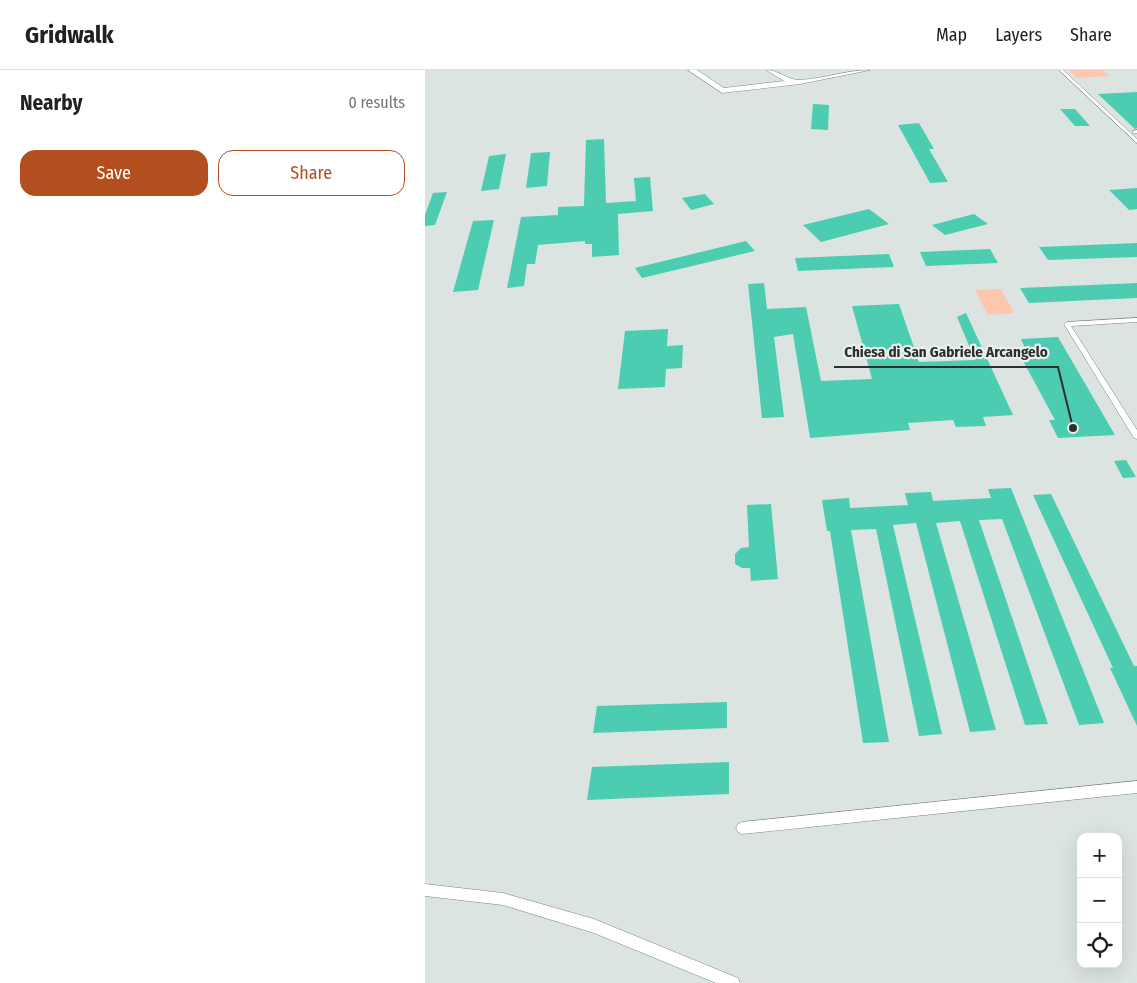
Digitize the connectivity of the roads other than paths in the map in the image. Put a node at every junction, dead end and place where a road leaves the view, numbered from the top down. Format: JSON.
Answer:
{"nodes":[{"id":1,"x":692,"y":70,"type":"edge"},
{"id":2,"x":770,"y":70,"type":"edge"},
{"id":3,"x":866,"y":70,"type":"edge"},
{"id":4,"x":1061,"y":70,"type":"edge"},
{"id":5,"x":800,"y":82,"type":"junction"},
{"id":6,"x":1137,"y":142,"type":"edge"},
{"id":7,"x":1137,"y":320,"type":"edge"},
{"id":8,"x":1137,"y":436,"type":"edge"},
{"id":9,"x":1137,"y":787,"type":"edge"},
{"id":10,"x":742,"y":828,"type":"dead end"},
{"id":11,"x":425,"y":890,"type":"edge"},
{"id":12,"x":733,"y":983,"type":"edge"}],
"edges":[{"from":1,"to":5,"type":"street"},
{"from":2,"to":5,"type":"street"},
{"from":3,"to":5,"type":"street"},
{"from":4,"to":6,"type":"lane"},
{"from":7,"to":8,"type":"lane"},
{"from":9,"to":10,"type":"lane"},
{"from":11,"to":12,"type":"lane"}]}
